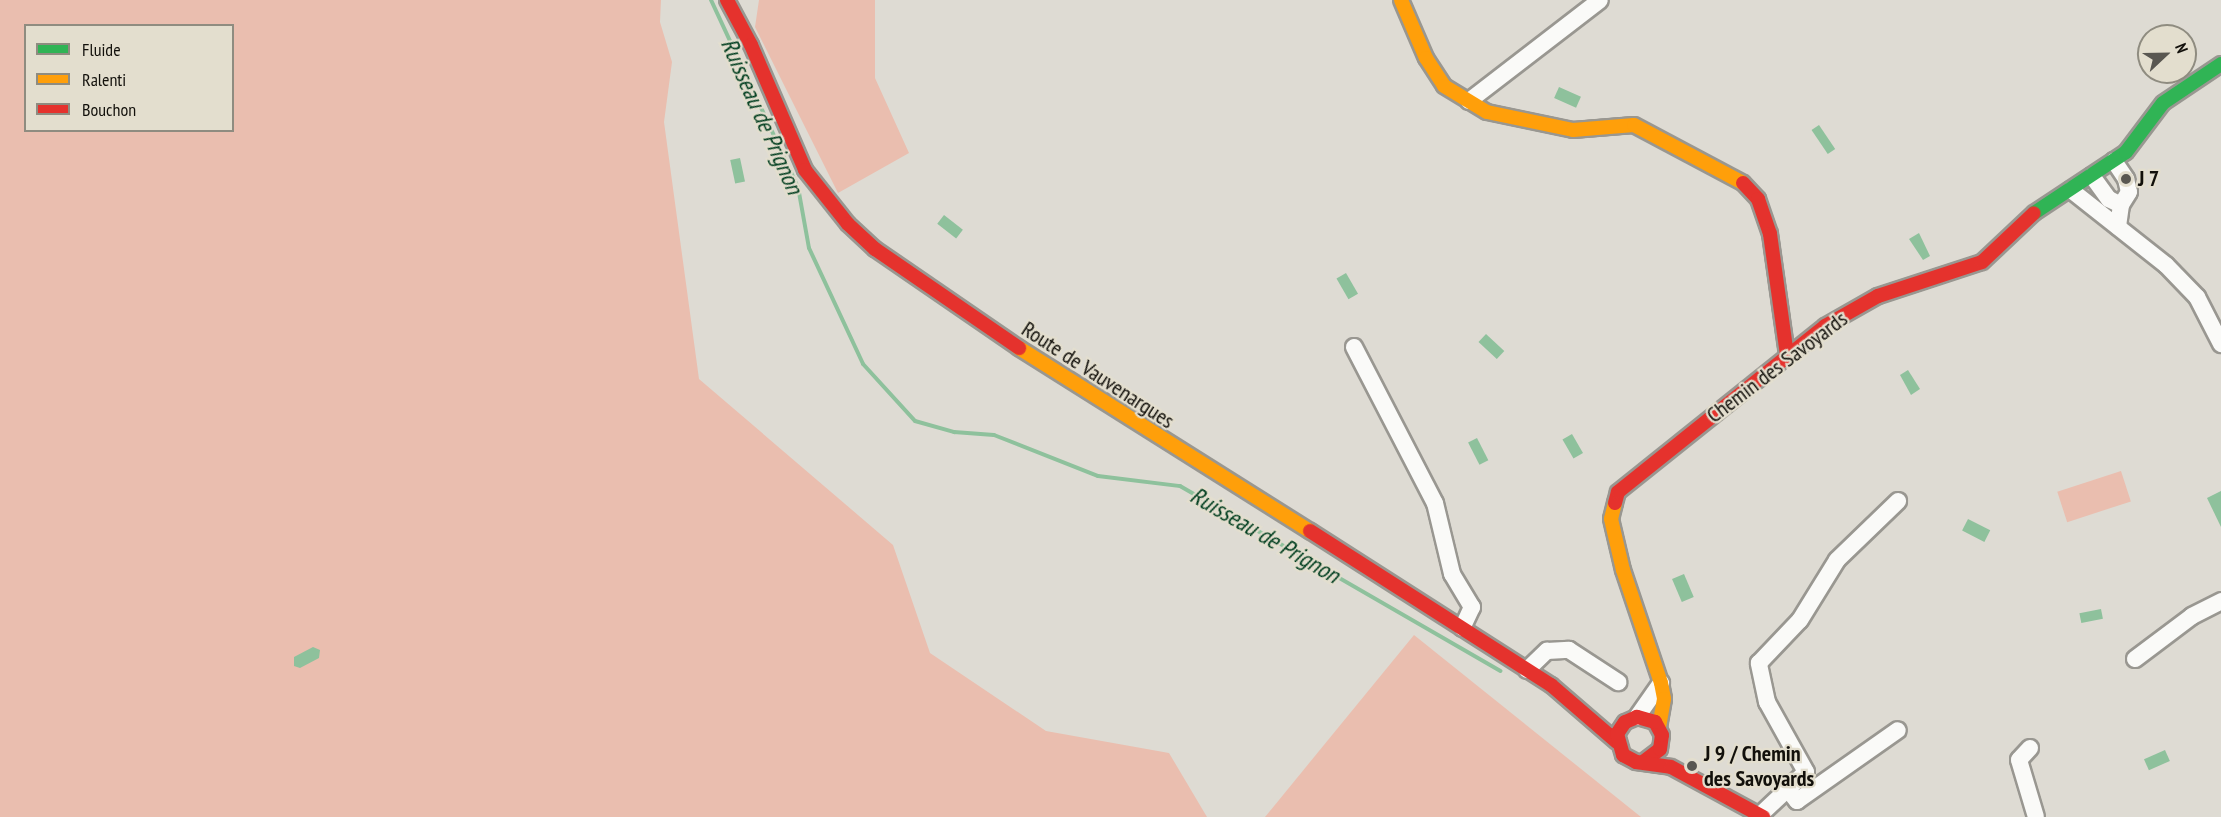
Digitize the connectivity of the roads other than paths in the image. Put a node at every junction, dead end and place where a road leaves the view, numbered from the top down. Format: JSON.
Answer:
{"nodes":[{"id":1,"x":728,"y":0,"type":"edge"},
{"id":2,"x":1401,"y":0,"type":"edge"},
{"id":3,"x":1600,"y":0,"type":"edge"},
{"id":4,"x":2221,"y":64,"type":"edge"},
{"id":5,"x":1469,"y":101,"type":"junction"},
{"id":6,"x":2114,"y":161,"type":"junction"},
{"id":7,"x":2092,"y":176,"type":"junction"},
{"id":8,"x":2071,"y":190,"type":"junction"},
{"id":9,"x":2121,"y":205,"type":"junction"},
{"id":10,"x":2118,"y":228,"type":"junction"},
{"id":11,"x":2221,"y":344,"type":"edge"},
{"id":12,"x":1354,"y":347,"type":"dead end"},
{"id":13,"x":1787,"y":354,"type":"junction"},
{"id":14,"x":1898,"y":501,"type":"dead end"},
{"id":15,"x":2221,"y":601,"type":"edge"},
{"id":16,"x":1462,"y":628,"type":"junction"},
{"id":17,"x":2135,"y":659,"type":"dead end"},
{"id":18,"x":1527,"y":669,"type":"junction"},
{"id":19,"x":1618,"y":682,"type":"dead end"},
{"id":20,"x":1661,"y":683,"type":"junction"},
{"id":21,"x":1551,"y":685,"type":"junction"},
{"id":22,"x":1631,"y":719,"type":"junction"},
{"id":23,"x":1659,"y":728,"type":"junction"},
{"id":24,"x":1898,"y":730,"type":"dead end"},
{"id":25,"x":1617,"y":742,"type":"junction"},
{"id":26,"x":1662,"y":742,"type":"junction"},
{"id":27,"x":2030,"y":748,"type":"dead end"},
{"id":28,"x":1643,"y":762,"type":"junction"},
{"id":29,"x":1789,"y":791,"type":"junction"},
{"id":30,"x":1743,"y":805,"type":"junction"},
{"id":31,"x":1762,"y":816,"type":"edge"},
{"id":32,"x":2036,"y":817,"type":"edge"}],
"edges":[{"from":1,"to":16,"type":"main road","name":"Route de Vauvenargues"},
{"from":2,"to":5,"type":"main road"},
{"from":3,"to":5,"type":"street"},
{"from":4,"to":6,"type":"main road","name":"Chemin des Savoyards"},
{"from":5,"to":13,"type":"main road"},
{"from":6,"to":7,"type":"main road","name":"Chemin des Savoyards"},
{"from":6,"to":9,"type":"street"},
{"from":7,"to":8,"type":"main road","name":"Chemin des Savoyards"},
{"from":7,"to":9,"type":"street"},
{"from":8,"to":10,"type":"street"},
{"from":8,"to":13,"type":"main road","name":"Chemin des Savoyards"},
{"from":9,"to":10,"type":"street"},
{"from":10,"to":11,"type":"street"},
{"from":12,"to":16,"type":"street"},
{"from":13,"to":20,"type":"main road","name":"Chemin des Savoyards"},
{"from":14,"to":29,"type":"street"},
{"from":15,"to":17,"type":"street"},
{"from":16,"to":18,"type":"main road","name":"Route de Vauvenargues"},
{"from":18,"to":19,"type":"street"},
{"from":18,"to":21,"type":"main road","name":"Route de Vauvenargues"},
{"from":20,"to":22,"type":"street"},
{"from":20,"to":23,"type":"main road","name":"Chemin des Savoyards"},
{"from":21,"to":22,"type":"main road","name":"Route de Vauvenargues"},
{"from":21,"to":25,"type":"main road","name":"Route de Vauvenargues"},
{"from":22,"to":23,"type":"main road"},
{"from":22,"to":25,"type":"main road"},
{"from":23,"to":26,"type":"main road"},
{"from":24,"to":29,"type":"street"},
{"from":25,"to":28,"type":"main road"},
{"from":26,"to":28,"type":"main road"},
{"from":26,"to":30,"type":"main road"},
{"from":27,"to":32,"type":"street"},
{"from":28,"to":30,"type":"main road"},
{"from":29,"to":31,"type":"street"},
{"from":30,"to":31,"type":"main road"}]}
